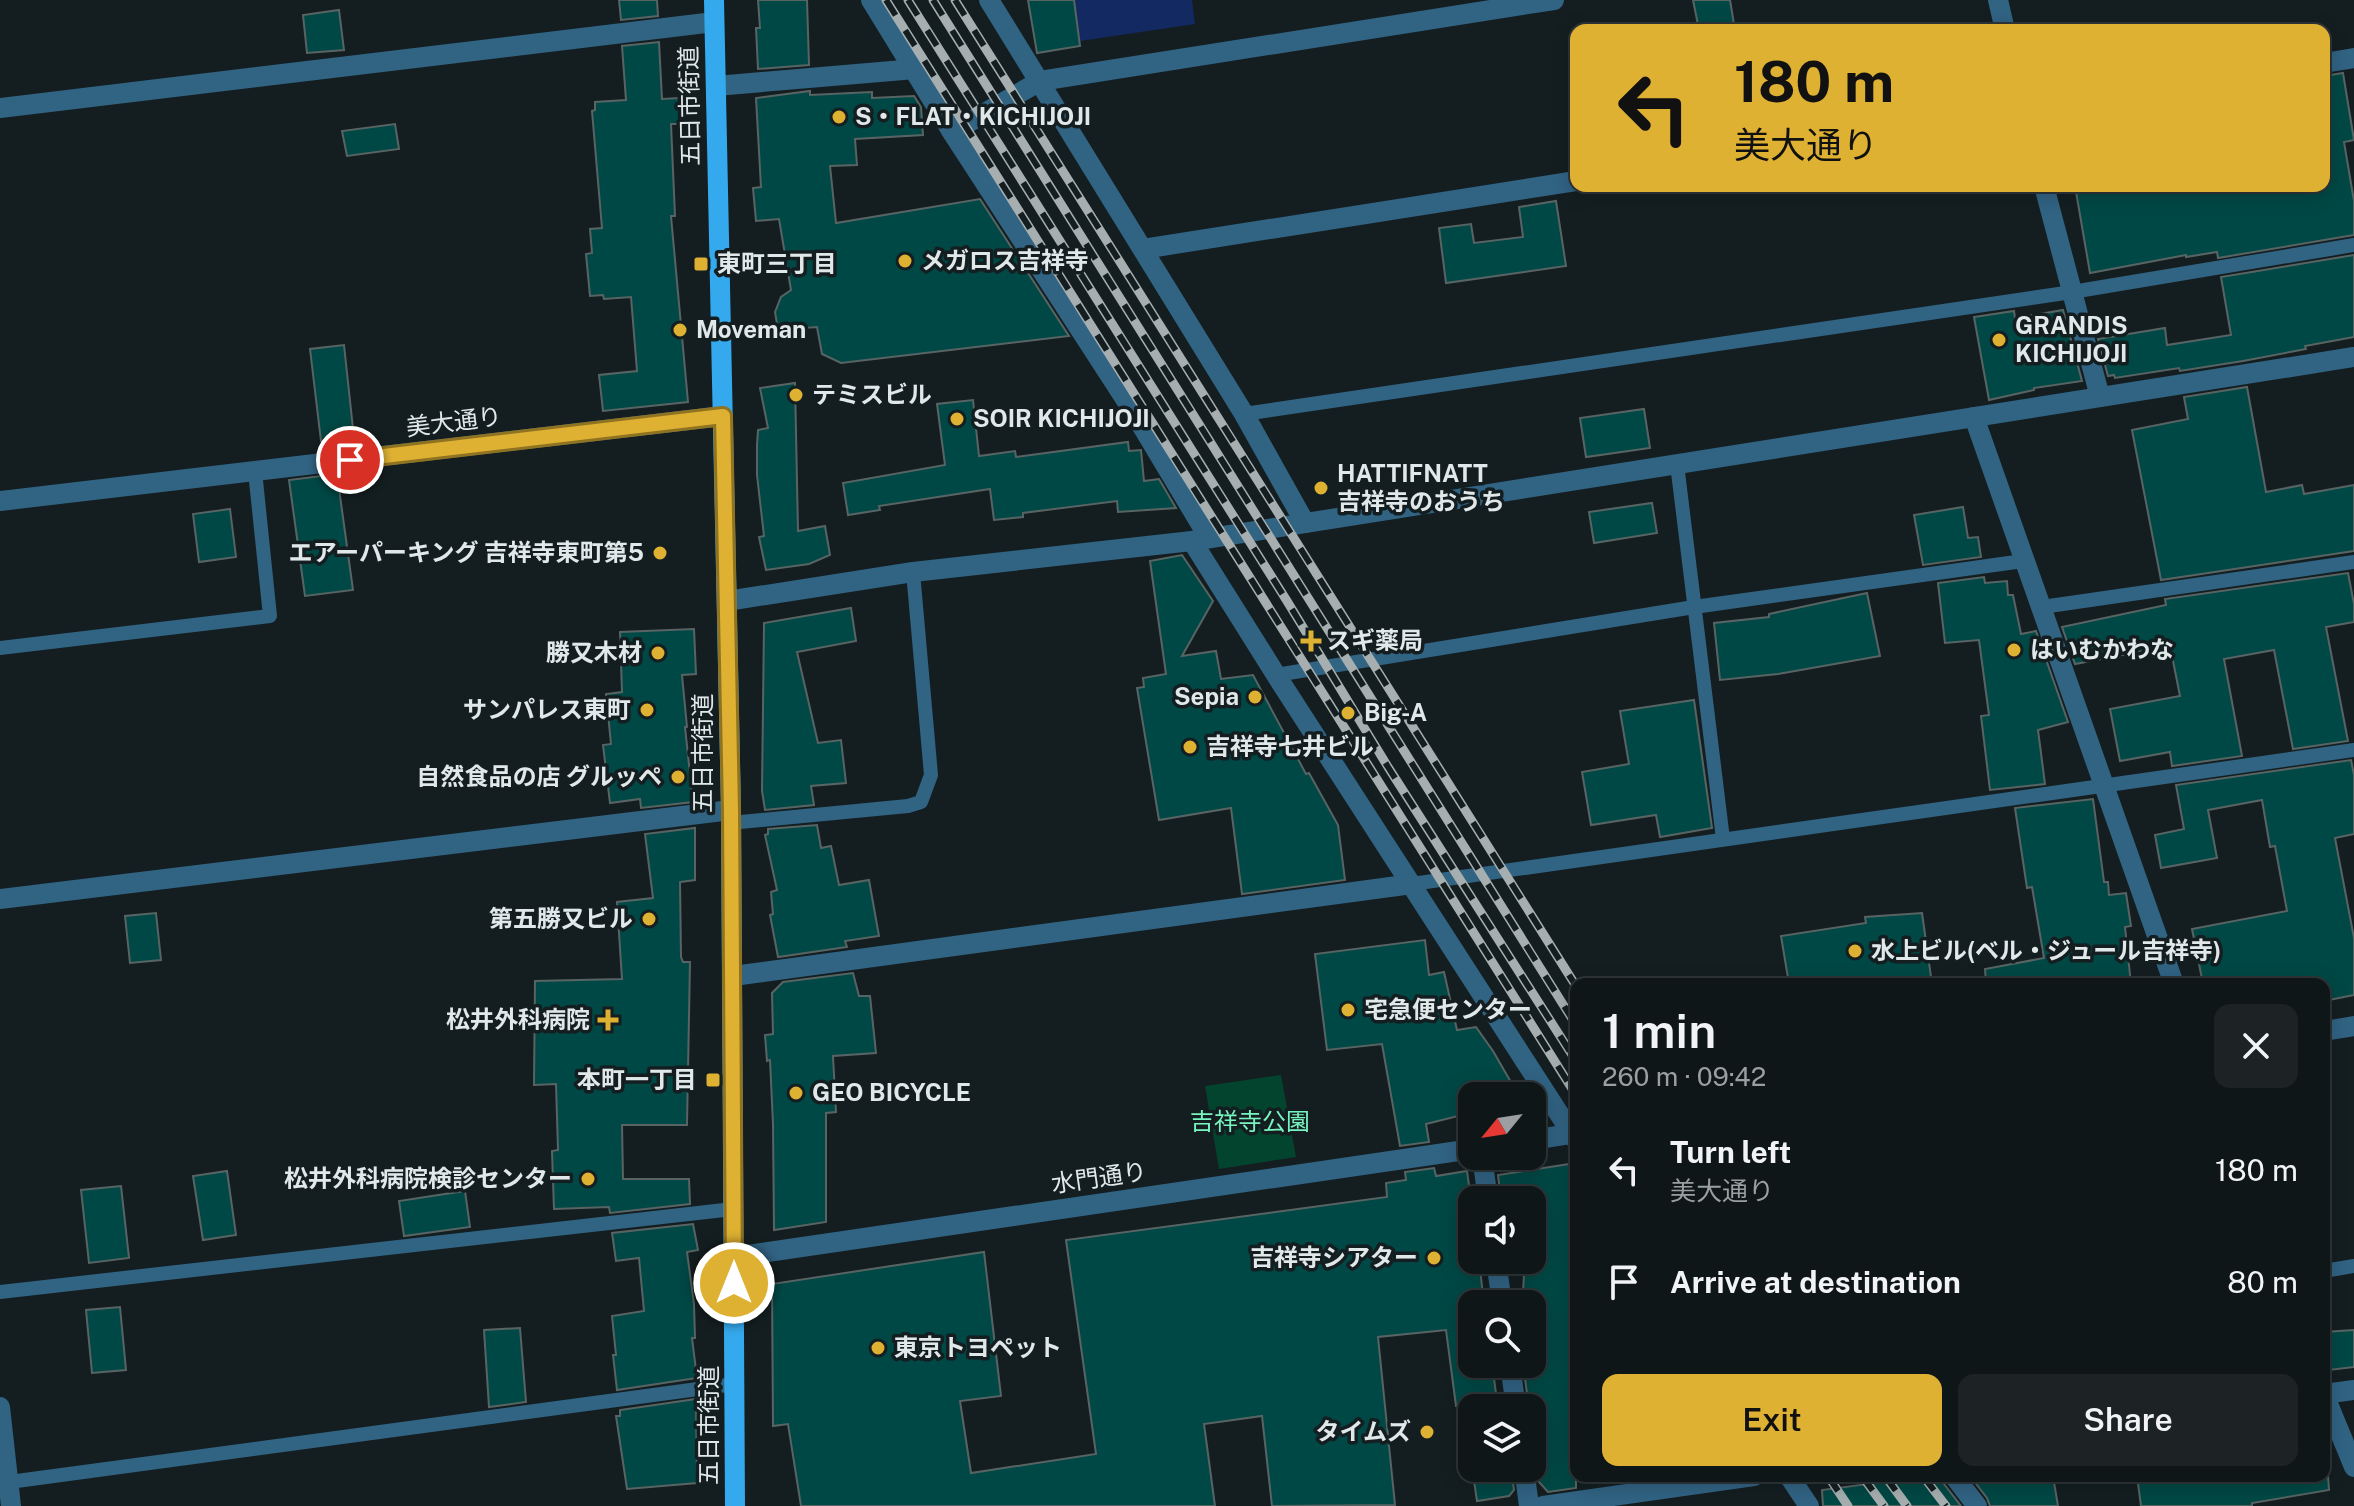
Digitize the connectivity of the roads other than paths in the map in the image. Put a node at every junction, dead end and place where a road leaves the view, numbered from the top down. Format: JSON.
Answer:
{"nodes":[{"id":1,"x":714,"y":0,"type":"edge"},
{"id":2,"x":871,"y":0,"type":"edge"},
{"id":3,"x":989,"y":0,"type":"edge"},
{"id":4,"x":1554,"y":0,"type":"edge"},
{"id":5,"x":1998,"y":0,"type":"edge"},
{"id":6,"x":714,"y":22,"type":"junction"},
{"id":7,"x":2004,"y":24,"type":"edge"},
{"id":8,"x":2354,"y":58,"type":"edge"},
{"id":9,"x":2330,"y":62,"type":"edge"},
{"id":10,"x":915,"y":69,"type":"junction"},
{"id":11,"x":1040,"y":81,"type":"junction"},
{"id":12,"x":716,"y":86,"type":"junction"},
{"id":13,"x":0,"y":108,"type":"edge"},
{"id":14,"x":952,"y":132,"type":"junction"},
{"id":15,"x":1570,"y":182,"type":"edge"},
{"id":16,"x":2046,"y":192,"type":"edge"},
{"id":17,"x":2354,"y":245,"type":"edge"},
{"id":18,"x":1143,"y":249,"type":"junction"},
{"id":19,"x":2072,"y":292,"type":"junction"},
{"id":20,"x":2354,"y":357,"type":"edge"},
{"id":21,"x":2100,"y":397,"type":"junction"},
{"id":22,"x":1244,"y":414,"type":"junction"},
{"id":23,"x":723,"y":416,"type":"junction"},
{"id":24,"x":1974,"y":417,"type":"junction"},
{"id":25,"x":1677,"y":464,"type":"junction"},
{"id":26,"x":255,"y":471,"type":"junction"},
{"id":27,"x":0,"y":501,"type":"edge"},
{"id":28,"x":1305,"y":523,"type":"junction"},
{"id":29,"x":1200,"y":539,"type":"junction"},
{"id":30,"x":2023,"y":561,"type":"junction"},
{"id":31,"x":2354,"y":562,"type":"edge"},
{"id":32,"x":913,"y":572,"type":"junction"},
{"id":33,"x":727,"y":601,"type":"junction"},
{"id":34,"x":1694,"y":607,"type":"junction"},
{"id":35,"x":2042,"y":607,"type":"junction"},
{"id":36,"x":0,"y":648,"type":"edge"},
{"id":37,"x":1276,"y":675,"type":"junction"},
{"id":38,"x":2354,"y":750,"type":"edge"},
{"id":39,"x":2104,"y":786,"type":"junction"},
{"id":40,"x":730,"y":816,"type":"junction"},
{"id":41,"x":1723,"y":839,"type":"junction"},
{"id":42,"x":1412,"y":884,"type":"junction"},
{"id":43,"x":0,"y":899,"type":"edge"},
{"id":44,"x":733,"y":976,"type":"junction"},
{"id":45,"x":2172,"y":978,"type":"edge"},
{"id":46,"x":2354,"y":1026,"type":"edge"},
{"id":47,"x":2330,"y":1030,"type":"edge"},
{"id":48,"x":1570,"y":1129,"type":"edge"},
{"id":49,"x":1570,"y":1135,"type":"edge"},
{"id":50,"x":1546,"y":1138,"type":"edge"},
{"id":51,"x":1458,"y":1151,"type":"edge"},
{"id":52,"x":733,"y":1209,"type":"junction"},
{"id":53,"x":734,"y":1257,"type":"junction"},
{"id":54,"x":2354,"y":1266,"type":"edge"},
{"id":55,"x":2330,"y":1270,"type":"edge"},
{"id":56,"x":0,"y":1292,"type":"edge"},
{"id":57,"x":735,"y":1384,"type":"junction"},
{"id":58,"x":2354,"y":1390,"type":"edge"},
{"id":59,"x":2330,"y":1393,"type":"edge"},
{"id":60,"x":0,"y":1407,"type":"edge"},
{"id":61,"x":2330,"y":1409,"type":"edge"},
{"id":62,"x":2354,"y":1467,"type":"edge"},
{"id":63,"x":1526,"y":1482,"type":"edge"},
{"id":64,"x":1712,"y":1482,"type":"edge"},
{"id":65,"x":1793,"y":1482,"type":"edge"},
{"id":66,"x":1959,"y":1482,"type":"edge"},
{"id":67,"x":4,"y":1483,"type":"edge"},
{"id":68,"x":11,"y":1506,"type":"edge"},
{"id":69,"x":735,"y":1506,"type":"edge"},
{"id":70,"x":1529,"y":1506,"type":"edge"},
{"id":71,"x":1543,"y":1506,"type":"edge"},
{"id":72,"x":1809,"y":1506,"type":"edge"},
{"id":73,"x":1977,"y":1506,"type":"edge"}],
"edges":[{"from":1,"to":6,"type":"main road","name":"五日市街道"},
{"from":2,"to":10,"type":"street"},
{"from":3,"to":11,"type":"street"},
{"from":4,"to":11,"type":"street"},
{"from":5,"to":7,"type":"street"},
{"from":6,"to":12,"type":"main road","name":"五日市街道"},
{"from":6,"to":13,"type":"street"},
{"from":8,"to":9,"type":"street"},
{"from":10,"to":12,"type":"street"},
{"from":10,"to":14,"type":"street"},
{"from":11,"to":14,"type":"street"},
{"from":11,"to":18,"type":"street"},
{"from":12,"to":23,"type":"main road","name":"五日市街道"},
{"from":14,"to":29,"type":"street"},
{"from":15,"to":18,"type":"street"},
{"from":16,"to":19,"type":"street"},
{"from":17,"to":19,"type":"lane"},
{"from":18,"to":22,"type":"street"},
{"from":19,"to":21,"type":"street"},
{"from":19,"to":22,"type":"lane"},
{"from":20,"to":21,"type":"street"},
{"from":21,"to":24,"type":"street"},
{"from":22,"to":28,"type":"street"},
{"from":23,"to":26,"type":"street","name":"美大通り"},
{"from":23,"to":33,"type":"main road","name":"五日市街道"},
{"from":24,"to":25,"type":"street"},
{"from":24,"to":30,"type":"street"},
{"from":25,"to":28,"type":"street"},
{"from":25,"to":34,"type":"lane"},
{"from":26,"to":27,"type":"street","name":"美大通り"},
{"from":26,"to":36,"type":"lane"},
{"from":28,"to":29,"type":"street"},
{"from":29,"to":32,"type":"street"},
{"from":29,"to":37,"type":"street"},
{"from":30,"to":34,"type":"lane"},
{"from":30,"to":35,"type":"street"},
{"from":31,"to":35,"type":"lane"},
{"from":32,"to":33,"type":"street"},
{"from":32,"to":40,"type":"lane"},
{"from":33,"to":40,"type":"main road","name":"五日市街道"},
{"from":34,"to":37,"type":"lane"},
{"from":34,"to":41,"type":"lane"},
{"from":35,"to":39,"type":"street"},
{"from":37,"to":42,"type":"street"},
{"from":38,"to":39,"type":"lane"},
{"from":39,"to":41,"type":"lane"},
{"from":39,"to":45,"type":"street"},
{"from":40,"to":43,"type":"street"},
{"from":40,"to":44,"type":"main road","name":"五日市街道"},
{"from":41,"to":42,"type":"lane"},
{"from":42,"to":44,"type":"street"},
{"from":42,"to":48,"type":"street"},
{"from":44,"to":52,"type":"main road","name":"五日市街道"},
{"from":46,"to":47,"type":"street"},
{"from":49,"to":50,"type":"street"},
{"from":51,"to":53,"type":"street","name":"水門通り"},
{"from":52,"to":53,"type":"main road","name":"五日市街道"},
{"from":52,"to":56,"type":"lane"},
{"from":53,"to":57,"type":"main road","name":"五日市街道"},
{"from":54,"to":55,"type":"lane"},
{"from":57,"to":67,"type":"lane"},
{"from":57,"to":69,"type":"main road","name":"五日市街道"},
{"from":58,"to":59,"type":"street"},
{"from":60,"to":67,"type":"street"},
{"from":61,"to":62,"type":"street"},
{"from":63,"to":70,"type":"street"},
{"from":64,"to":71,"type":"street"},
{"from":65,"to":72,"type":"street"},
{"from":66,"to":73,"type":"street"},
{"from":67,"to":68,"type":"street"}]}
